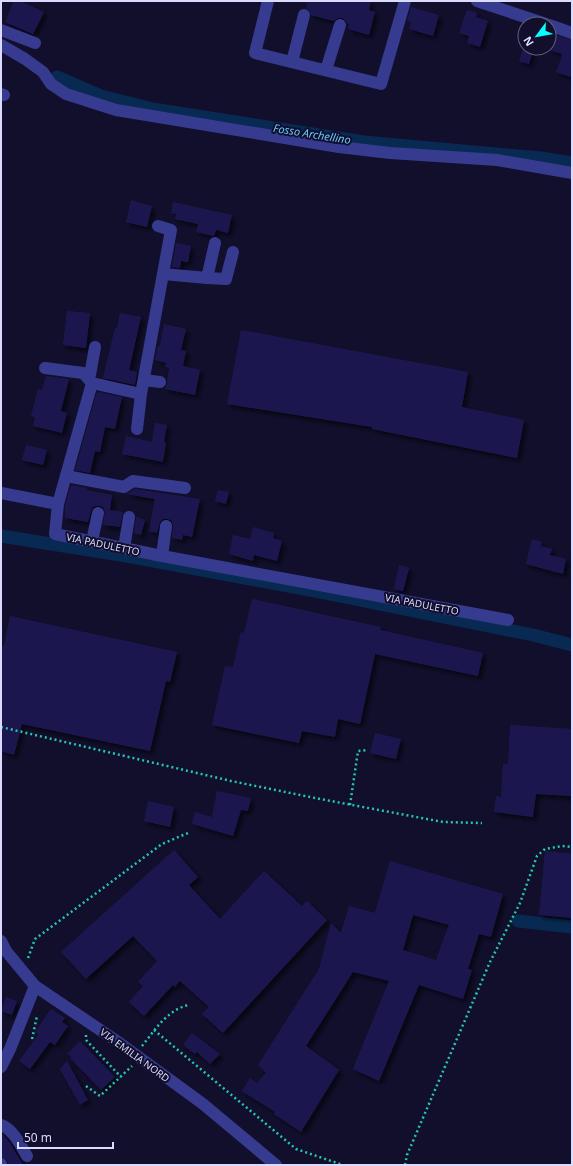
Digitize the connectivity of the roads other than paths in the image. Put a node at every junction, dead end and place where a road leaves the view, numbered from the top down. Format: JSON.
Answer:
{"nodes":[{"id":1,"x":268,"y":1,"type":"edge"},
{"id":2,"x":405,"y":1,"type":"edge"},
{"id":3,"x":477,"y":1,"type":"edge"},
{"id":4,"x":304,"y":15,"type":"dead end"},
{"id":5,"x":522,"y":16,"type":"edge"},
{"id":6,"x":340,"y":26,"type":"dead end"},
{"id":7,"x":557,"y":28,"type":"edge"},
{"id":8,"x":1,"y":30,"type":"edge"},
{"id":9,"x":572,"y":33,"type":"edge"},
{"id":10,"x":35,"y":44,"type":"dead end"},
{"id":11,"x":1,"y":45,"type":"edge"},
{"id":12,"x":292,"y":62,"type":"junction"},
{"id":13,"x":326,"y":70,"type":"junction"},
{"id":14,"x":572,"y":173,"type":"edge"},
{"id":15,"x":158,"y":226,"type":"dead end"},
{"id":16,"x":215,"y":243,"type":"dead end"},
{"id":17,"x":233,"y":252,"type":"dead end"},
{"id":18,"x":163,"y":274,"type":"junction"},
{"id":19,"x":207,"y":278,"type":"junction"},
{"id":20,"x":95,"y":347,"type":"dead end"},
{"id":21,"x":45,"y":368,"type":"dead end"},
{"id":22,"x":90,"y":380,"type":"junction"},
{"id":23,"x":144,"y":380,"type":"junction"},
{"id":24,"x":160,"y":382,"type":"dead end"},
{"id":25,"x":142,"y":394,"type":"junction"},
{"id":26,"x":136,"y":429,"type":"dead end"},
{"id":27,"x":66,"y":476,"type":"junction"},
{"id":28,"x":185,"y":488,"type":"dead end"},
{"id":29,"x":1,"y":493,"type":"edge"},
{"id":30,"x":58,"y":504,"type":"junction"},
{"id":31,"x":98,"y":513,"type":"dead end"},
{"id":32,"x":129,"y":518,"type":"dead end"},
{"id":33,"x":166,"y":526,"type":"dead end"},
{"id":34,"x":92,"y":541,"type":"junction"},
{"id":35,"x":124,"y":548,"type":"junction"},
{"id":36,"x":162,"y":556,"type":"junction"},
{"id":37,"x":508,"y":620,"type":"dead end"},
{"id":38,"x":1,"y":941,"type":"edge"},
{"id":39,"x":35,"y":986,"type":"junction"},
{"id":40,"x":1,"y":1067,"type":"edge"},
{"id":41,"x":1,"y":1125,"type":"edge"},
{"id":42,"x":27,"y":1156,"type":"dead end"},
{"id":43,"x":276,"y":1165,"type":"edge"}],
"edges":[{"from":1,"to":12,"type":"street"},
{"from":2,"to":13,"type":"street"},
{"from":3,"to":5,"type":"street"},
{"from":4,"to":12,"type":"street"},
{"from":6,"to":13,"type":"street"},
{"from":7,"to":9,"type":"street"},
{"from":8,"to":10,"type":"street"},
{"from":11,"to":14,"type":"street"},
{"from":12,"to":13,"type":"street"},
{"from":15,"to":18,"type":"street"},
{"from":16,"to":19,"type":"street"},
{"from":17,"to":19,"type":"street"},
{"from":18,"to":19,"type":"street"},
{"from":18,"to":23,"type":"street"},
{"from":20,"to":22,"type":"street","name":"VIA PADULETTO"},
{"from":21,"to":22,"type":"street"},
{"from":22,"to":25,"type":"street"},
{"from":22,"to":27,"type":"street","name":"VIA PADULETTO"},
{"from":23,"to":24,"type":"street"},
{"from":23,"to":25,"type":"street"},
{"from":25,"to":26,"type":"street"},
{"from":27,"to":28,"type":"street"},
{"from":27,"to":30,"type":"street","name":"VIA PADULETTO"},
{"from":29,"to":30,"type":"street"},
{"from":30,"to":34,"type":"street","name":"VIA PADULETTO"},
{"from":31,"to":34,"type":"street"},
{"from":32,"to":35,"type":"street"},
{"from":33,"to":36,"type":"street"},
{"from":34,"to":35,"type":"street","name":"VIA PADULETTO"},
{"from":35,"to":36,"type":"street","name":"VIA PADULETTO"},
{"from":36,"to":37,"type":"street","name":"VIA PADULETTO"},
{"from":38,"to":39,"type":"street","name":"VIA EMILIA NORD"},
{"from":39,"to":40,"type":"street"},
{"from":39,"to":43,"type":"street","name":"VIA EMILIA NORD"},
{"from":41,"to":42,"type":"street"}]}
